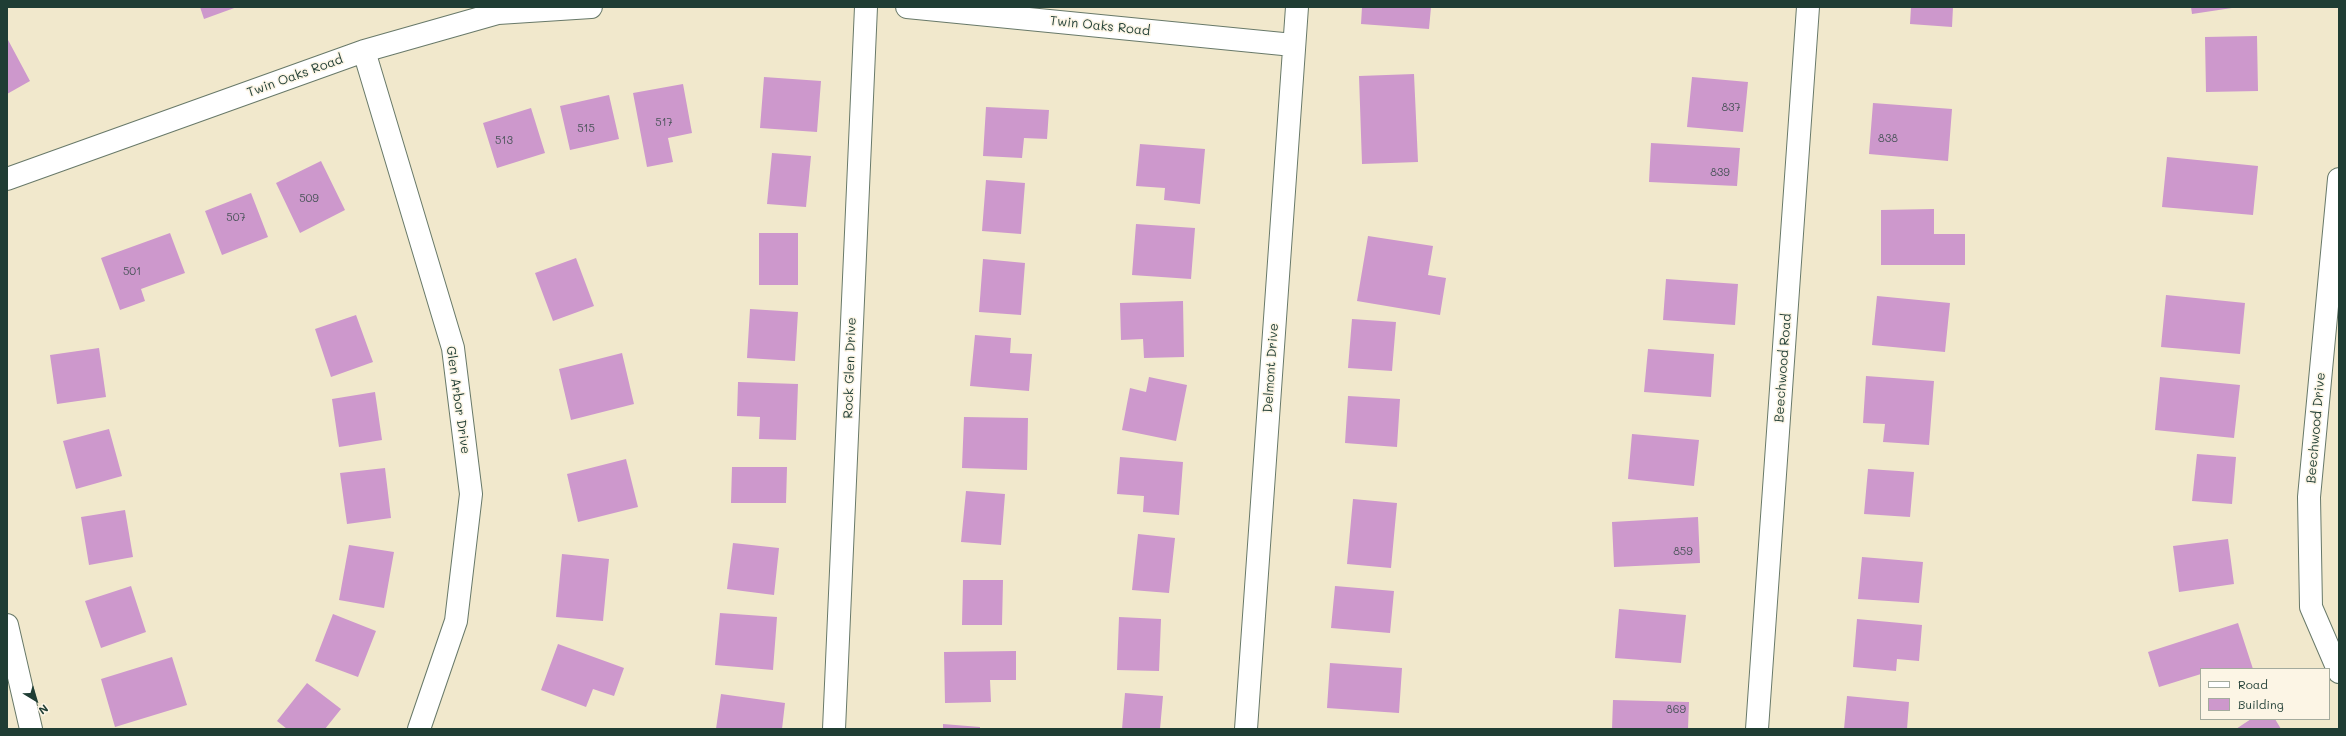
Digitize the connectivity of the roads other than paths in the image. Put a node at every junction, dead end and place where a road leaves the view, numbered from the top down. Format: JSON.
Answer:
{"nodes":[{"id":1,"x":591,"y":7,"type":"edge"},
{"id":2,"x":866,"y":7,"type":"edge"},
{"id":3,"x":907,"y":7,"type":"edge"},
{"id":4,"x":1297,"y":7,"type":"edge"},
{"id":5,"x":1808,"y":7,"type":"edge"},
{"id":6,"x":1293,"y":45,"type":"junction"},
{"id":7,"x":364,"y":51,"type":"junction"},
{"id":8,"x":7,"y":179,"type":"edge"},
{"id":9,"x":2339,"y":179,"type":"edge"},
{"id":10,"x":7,"y":625,"type":"edge"},
{"id":11,"x":2339,"y":672,"type":"edge"},
{"id":12,"x":31,"y":729,"type":"edge"},
{"id":13,"x":419,"y":729,"type":"edge"},
{"id":14,"x":834,"y":729,"type":"edge"},
{"id":15,"x":1246,"y":729,"type":"edge"},
{"id":16,"x":1757,"y":729,"type":"edge"}],
"edges":[{"from":1,"to":7,"type":"street","name":"Twin Oaks Road"},
{"from":2,"to":14,"type":"street","name":"Rock Glen Drive"},
{"from":3,"to":6,"type":"street","name":"Twin Oaks Road"},
{"from":4,"to":6,"type":"street","name":"Delmont Drive"},
{"from":5,"to":16,"type":"street","name":"Beechwood Road"},
{"from":6,"to":15,"type":"street","name":"Delmont Drive"},
{"from":7,"to":8,"type":"street","name":"Twin Oaks Road"},
{"from":7,"to":13,"type":"street","name":"Glen Arbor Drive"},
{"from":9,"to":11,"type":"street","name":"Beechwood Drive"},
{"from":10,"to":12,"type":"street"}]}
